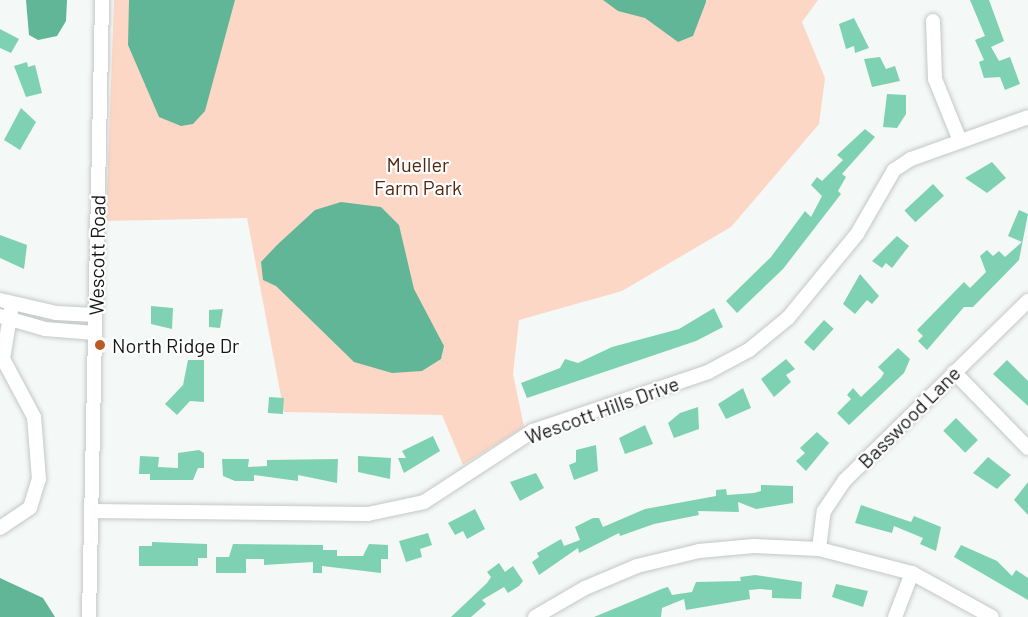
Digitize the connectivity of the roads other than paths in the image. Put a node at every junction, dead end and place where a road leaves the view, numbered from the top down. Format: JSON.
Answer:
{"nodes":[{"id":1,"x":102,"y":0,"type":"edge"},
{"id":2,"x":933,"y":21,"type":"dead end"},
{"id":3,"x":1028,"y":117,"type":"edge"},
{"id":4,"x":960,"y":141,"type":"junction"},
{"id":5,"x":1028,"y":301,"type":"edge"},
{"id":6,"x":6,"y":302,"type":"edge"},
{"id":7,"x":95,"y":315,"type":"junction"},
{"id":8,"x":4,"y":317,"type":"edge"},
{"id":9,"x":95,"y":333,"type":"junction"},
{"id":10,"x":954,"y":372,"type":"junction"},
{"id":11,"x":1028,"y":448,"type":"edge"},
{"id":12,"x":91,"y":511,"type":"junction"},
{"id":13,"x":0,"y":528,"type":"edge"},
{"id":14,"x":819,"y":549,"type":"junction"},
{"id":15,"x":912,"y":573,"type":"junction"},
{"id":16,"x":89,"y":617,"type":"edge"},
{"id":17,"x":535,"y":617,"type":"edge"},
{"id":18,"x":895,"y":617,"type":"edge"},
{"id":19,"x":992,"y":617,"type":"edge"}],
"edges":[{"from":1,"to":7,"type":"street","name":"Wescott Road"},
{"from":2,"to":4,"type":"street"},
{"from":3,"to":4,"type":"street","name":"Wescott Hills Drive"},
{"from":4,"to":12,"type":"street","name":"Wescott Hills Drive"},
{"from":5,"to":10,"type":"street","name":"Basswood Lane"},
{"from":6,"to":7,"type":"street"},
{"from":6,"to":8,"type":"street"},
{"from":7,"to":9,"type":"street","name":"Wescott Road"},
{"from":8,"to":9,"type":"street"},
{"from":8,"to":13,"type":"street"},
{"from":9,"to":12,"type":"street","name":"Wescott Road"},
{"from":10,"to":11,"type":"street"},
{"from":10,"to":14,"type":"street","name":"Basswood Lane"},
{"from":12,"to":16,"type":"street","name":"Wescott Road"},
{"from":14,"to":15,"type":"street"},
{"from":14,"to":17,"type":"street"},
{"from":15,"to":18,"type":"street"},
{"from":15,"to":19,"type":"street"}]}
